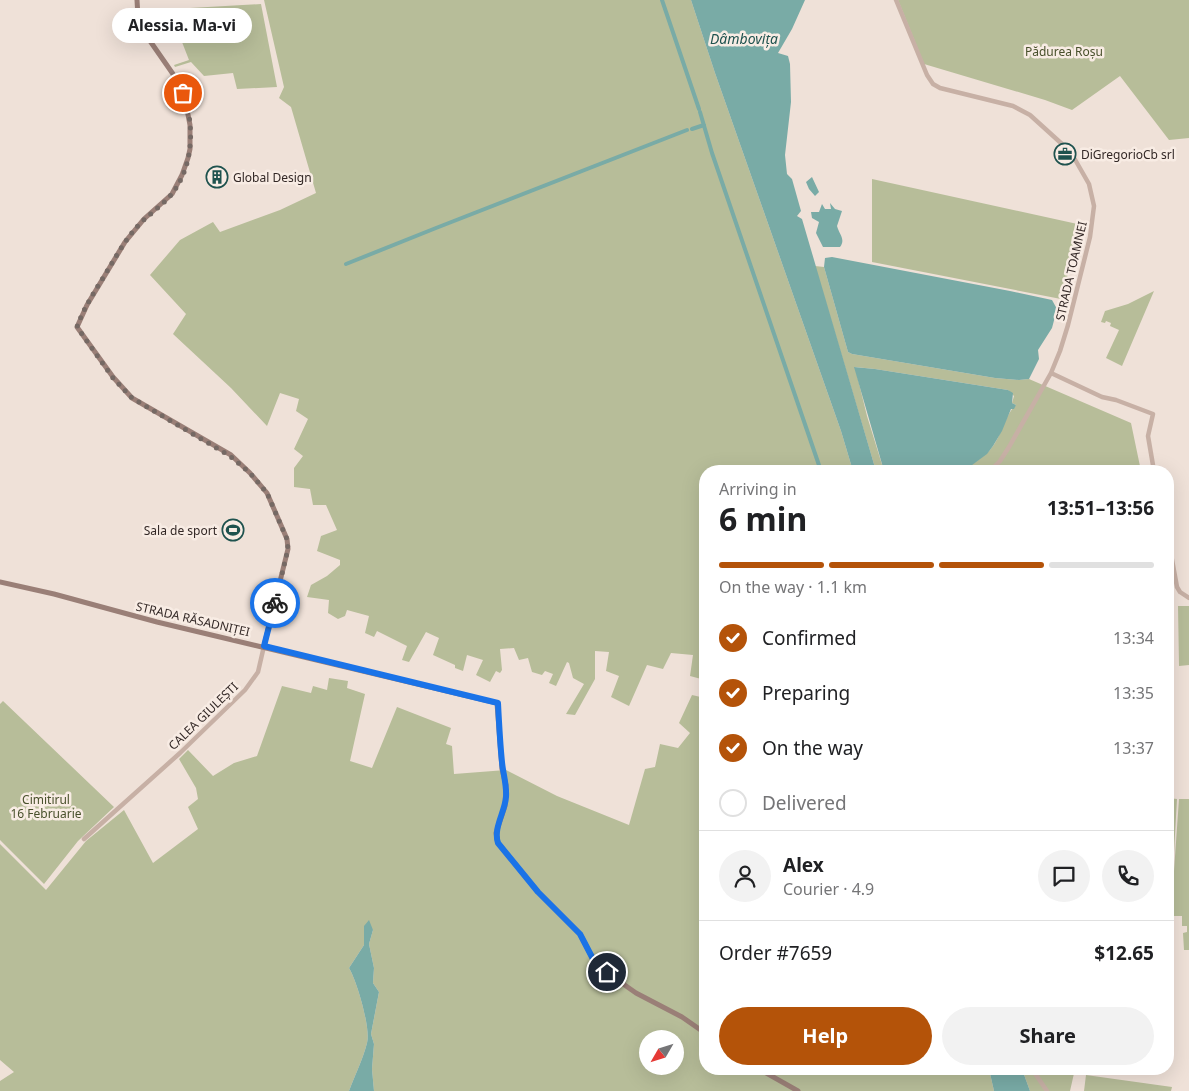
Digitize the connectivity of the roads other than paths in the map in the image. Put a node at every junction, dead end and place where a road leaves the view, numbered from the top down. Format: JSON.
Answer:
{"nodes":[{"id":1,"x":137,"y":0,"type":"edge"},
{"id":2,"x":896,"y":0,"type":"edge"},
{"id":3,"x":1051,"y":373,"type":"junction"},
{"id":4,"x":995,"y":465,"type":"edge"},
{"id":5,"x":1153,"y":465,"type":"edge"},
{"id":6,"x":1174,"y":571,"type":"edge"},
{"id":7,"x":0,"y":581,"type":"edge"},
{"id":8,"x":1189,"y":598,"type":"edge"},
{"id":9,"x":264,"y":646,"type":"junction"},
{"id":10,"x":84,"y":839,"type":"dead end"},
{"id":11,"x":699,"y":1029,"type":"edge"},
{"id":12,"x":770,"y":1075,"type":"edge"},
{"id":13,"x":1036,"y":1075,"type":"edge"},
{"id":14,"x":798,"y":1091,"type":"edge"},
{"id":15,"x":1048,"y":1091,"type":"edge"}],
"edges":[{"from":1,"to":9,"type":"main road","name":"CALEA GIULEȘTI"},
{"from":2,"to":3,"type":"street","name":"STRADA TOAMNEI"},
{"from":3,"to":4,"type":"street","name":"STRADA TOAMNEI"},
{"from":3,"to":5,"type":"street"},
{"from":6,"to":8,"type":"street"},
{"from":7,"to":9,"type":"main road","name":"STRADA RĂSADNIȚEI"},
{"from":9,"to":10,"type":"street","name":"CALEA GIULEȘTI"},
{"from":9,"to":11,"type":"main road","name":"STRADA RĂSADNIȚEI"},
{"from":12,"to":14,"type":"main road"},
{"from":13,"to":15,"type":"street"}]}
